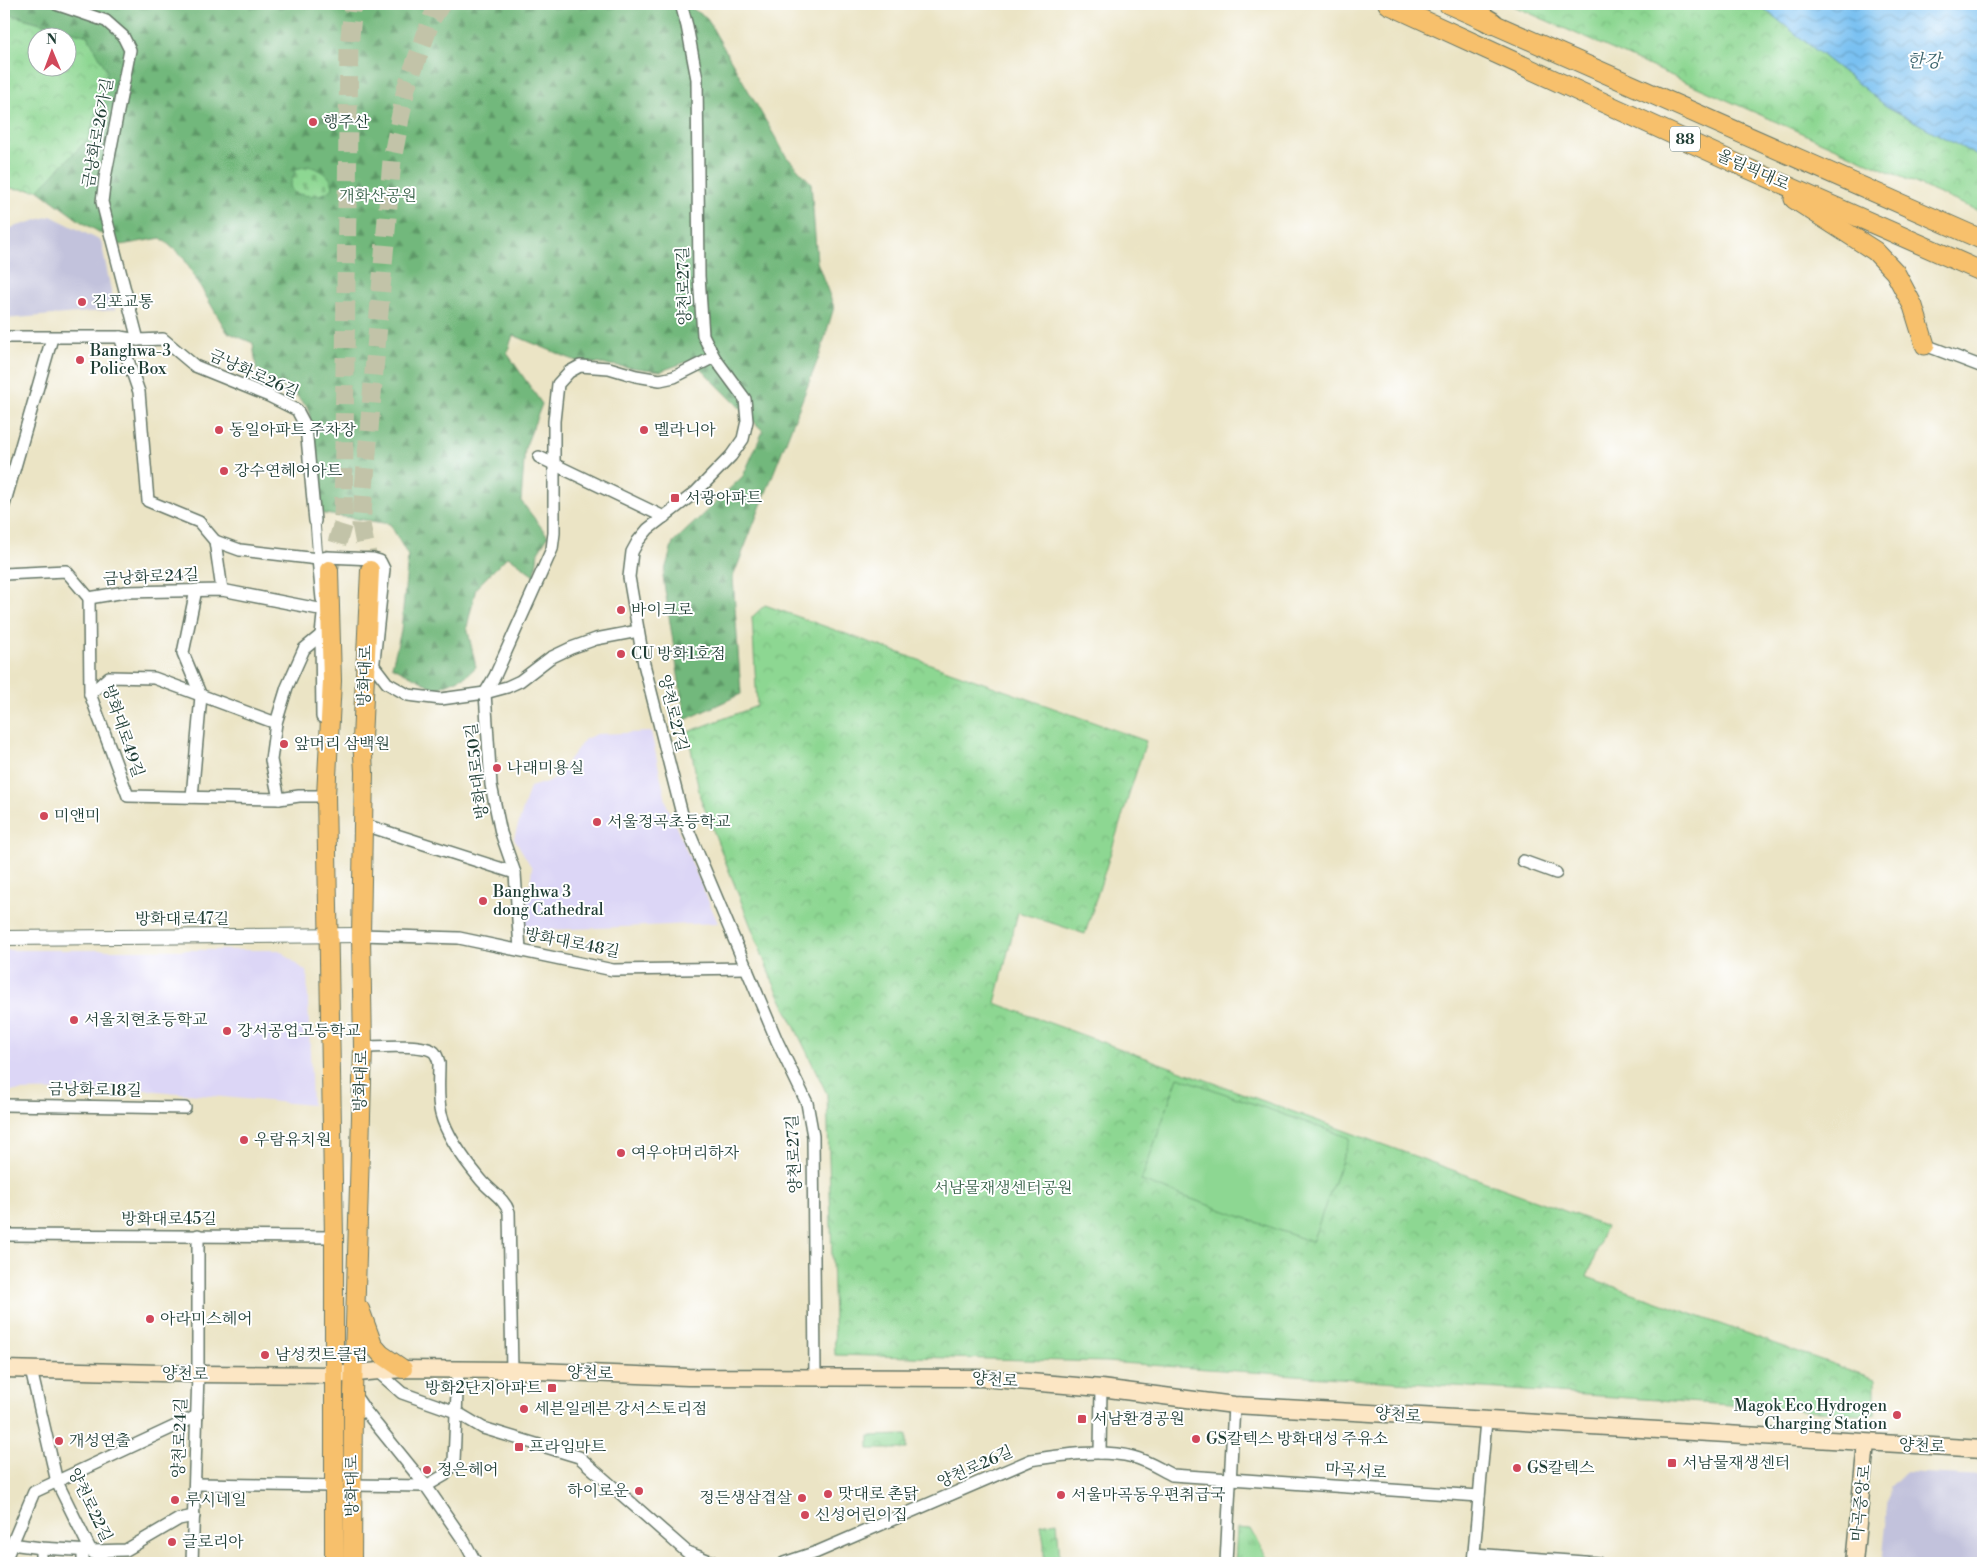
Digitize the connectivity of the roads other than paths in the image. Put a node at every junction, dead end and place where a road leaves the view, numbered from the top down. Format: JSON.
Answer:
{"nodes":[{"id":1,"x":56,"y":4,"type":"edge"},
{"id":2,"x":681,"y":4,"type":"edge"},
{"id":3,"x":1388,"y":4,"type":"edge"},
{"id":4,"x":1448,"y":4,"type":"edge"},
{"id":5,"x":1460,"y":4,"type":"edge"},
{"id":6,"x":1492,"y":23,"type":"junction"},
{"id":7,"x":1742,"y":166,"type":"junction"},
{"id":8,"x":1983,"y":240,"type":"edge"},
{"id":9,"x":1983,"y":272,"type":"edge"},
{"id":10,"x":120,"y":337,"type":"junction"},
{"id":11,"x":4,"y":338,"type":"edge"},
{"id":12,"x":52,"y":338,"type":"junction"},
{"id":13,"x":138,"y":340,"type":"junction"},
{"id":14,"x":1925,"y":345,"type":"joint"},
{"id":15,"x":714,"y":357,"type":"junction"},
{"id":16,"x":1983,"y":367,"type":"edge"},
{"id":17,"x":540,"y":457,"type":"dead end"},
{"id":18,"x":553,"y":463,"type":"junction"},
{"id":19,"x":4,"y":505,"type":"edge"},
{"id":20,"x":664,"y":517,"type":"junction"},
{"id":21,"x":316,"y":521,"type":"joint"},
{"id":22,"x":214,"y":541,"type":"junction"},
{"id":23,"x":323,"y":565,"type":"junction"},
{"id":24,"x":370,"y":570,"type":"tunnel mouth"},
{"id":25,"x":4,"y":574,"type":"edge"},
{"id":26,"x":196,"y":590,"type":"junction"},
{"id":27,"x":222,"y":590,"type":"junction"},
{"id":28,"x":89,"y":598,"type":"junction"},
{"id":29,"x":324,"y":610,"type":"junction"},
{"id":30,"x":638,"y":631,"type":"junction"},
{"id":31,"x":322,"y":635,"type":"junction"},
{"id":32,"x":374,"y":666,"type":"junction"},
{"id":33,"x":485,"y":693,"type":"junction"},
{"id":34,"x":90,"y":694,"type":"junction"},
{"id":35,"x":201,"y":696,"type":"junction"},
{"id":36,"x":276,"y":723,"type":"junction"},
{"id":37,"x":364,"y":772,"type":"junction"},
{"id":38,"x":326,"y":776,"type":"junction"},
{"id":39,"x":326,"y":796,"type":"junction"},
{"id":40,"x":192,"y":797,"type":"junction"},
{"id":41,"x":279,"y":799,"type":"junction"},
{"id":42,"x":362,"y":824,"type":"junction"},
{"id":43,"x":1523,"y":861,"type":"dead end"},
{"id":44,"x":515,"y":873,"type":"junction"},
{"id":45,"x":1556,"y":873,"type":"dead end"},
{"id":46,"x":361,"y":935,"type":"junction"},
{"id":47,"x":328,"y":937,"type":"junction"},
{"id":48,"x":4,"y":938,"type":"edge"},
{"id":49,"x":520,"y":950,"type":"junction"},
{"id":50,"x":747,"y":968,"type":"junction"},
{"id":51,"x":363,"y":1047,"type":"junction"},
{"id":52,"x":4,"y":1105,"type":"edge"},
{"id":53,"x":185,"y":1108,"type":"dead end"},
{"id":54,"x":4,"y":1235,"type":"edge"},
{"id":55,"x":198,"y":1235,"type":"junction"},
{"id":56,"x":334,"y":1237,"type":"junction"},
{"id":57,"x":355,"y":1298,"type":"junction"},
{"id":58,"x":4,"y":1369,"type":"edge"},
{"id":59,"x":403,"y":1369,"type":"junction"},
{"id":60,"x":458,"y":1369,"type":"junction"},
{"id":61,"x":31,"y":1370,"type":"junction"},
{"id":62,"x":512,"y":1370,"type":"junction"},
{"id":63,"x":377,"y":1371,"type":"junction"},
{"id":64,"x":198,"y":1374,"type":"junction"},
{"id":65,"x":354,"y":1374,"type":"junction"},
{"id":66,"x":333,"y":1375,"type":"junction"},
{"id":67,"x":816,"y":1376,"type":"junction"},
{"id":68,"x":1101,"y":1388,"type":"junction"},
{"id":69,"x":353,"y":1393,"type":"junction"},
{"id":70,"x":1234,"y":1405,"type":"junction"},
{"id":71,"x":456,"y":1412,"type":"junction"},
{"id":72,"x":197,"y":1416,"type":"junction"},
{"id":73,"x":1486,"y":1421,"type":"junction"},
{"id":74,"x":1866,"y":1443,"type":"junction"},
{"id":75,"x":1983,"y":1449,"type":"edge"},
{"id":76,"x":1100,"y":1453,"type":"junction"},
{"id":77,"x":1231,"y":1478,"type":"junction"},
{"id":78,"x":57,"y":1482,"type":"junction"},
{"id":79,"x":195,"y":1484,"type":"junction"},
{"id":80,"x":352,"y":1485,"type":"junction"},
{"id":81,"x":333,"y":1486,"type":"junction"},
{"id":82,"x":426,"y":1486,"type":"junction"},
{"id":83,"x":1479,"y":1496,"type":"junction"},
{"id":84,"x":194,"y":1516,"type":"junction"},
{"id":85,"x":4,"y":1533,"type":"edge"},
{"id":86,"x":8,"y":1546,"type":"edge"},
{"id":87,"x":41,"y":1548,"type":"junction"},
{"id":88,"x":87,"y":1551,"type":"junction"},
{"id":89,"x":1473,"y":1558,"type":"edge"},
{"id":90,"x":4,"y":1563,"type":"edge"},
{"id":91,"x":41,"y":1563,"type":"edge"},
{"id":92,"x":83,"y":1563,"type":"edge"},
{"id":93,"x":106,"y":1563,"type":"edge"},
{"id":94,"x":192,"y":1563,"type":"edge"},
{"id":95,"x":334,"y":1563,"type":"edge"},
{"id":96,"x":352,"y":1563,"type":"edge"},
{"id":97,"x":476,"y":1563,"type":"edge"},
{"id":98,"x":715,"y":1563,"type":"edge"},
{"id":99,"x":784,"y":1563,"type":"edge"},
{"id":100,"x":1226,"y":1563,"type":"edge"},
{"id":101,"x":1598,"y":1563,"type":"edge"},
{"id":102,"x":1854,"y":1563,"type":"edge"}],
"edges":[{"from":1,"to":13,"type":"street","name":"금낭화로26가길"},
{"from":2,"to":15,"type":"street","name":"양천로27길"},
{"from":3,"to":7,"type":"highway","name":"올림픽대로","number":"88"},
{"from":4,"to":6,"type":"highway","name":"올림픽대로","number":"88"},
{"from":5,"to":6,"type":"highway"},
{"from":6,"to":8,"type":"highway","name":"올림픽대로","number":"88"},
{"from":7,"to":9,"type":"highway","name":"올림픽대로","number":"88"},
{"from":7,"to":14,"type":"highway"},
{"from":10,"to":12,"type":"street","name":"금낭화로26길"},
{"from":10,"to":13,"type":"street","name":"금낭화로26길"},
{"from":10,"to":22,"type":"street"},
{"from":11,"to":12,"type":"street","name":"금낭화로26길"},
{"from":12,"to":19,"type":"street"},
{"from":13,"to":21,"type":"street","name":"금낭화로26길"},
{"from":14,"to":16,"type":"street"},
{"from":15,"to":18,"type":"street"},
{"from":15,"to":20,"type":"street","name":"양천로27길"},
{"from":17,"to":18,"type":"street"},
{"from":18,"to":20,"type":"street"},
{"from":18,"to":33,"type":"street"},
{"from":20,"to":30,"type":"street","name":"양천로27길"},
{"from":21,"to":23,"type":"street"},
{"from":22,"to":23,"type":"street"},
{"from":22,"to":27,"type":"street"},
{"from":23,"to":29,"type":"street"},
{"from":23,"to":32,"type":"street"},
{"from":23,"to":38,"type":"main road","name":"방화대로"},
{"from":24,"to":37,"type":"main road","name":"방화대로"},
{"from":25,"to":28,"type":"street","name":"금낭화로24길"},
{"from":26,"to":27,"type":"street","name":"금낭화로24길"},
{"from":26,"to":28,"type":"street","name":"금낭화로24길"},
{"from":26,"to":35,"type":"street"},
{"from":27,"to":29,"type":"street"},
{"from":28,"to":34,"type":"street","name":"방화대로49길"},
{"from":29,"to":31,"type":"street"},
{"from":30,"to":33,"type":"street"},
{"from":30,"to":50,"type":"street","name":"양천로27길"},
{"from":31,"to":36,"type":"street"},
{"from":31,"to":38,"type":"street"},
{"from":32,"to":33,"type":"street"},
{"from":32,"to":37,"type":"street"},
{"from":33,"to":44,"type":"street","name":"방화대로50길"},
{"from":34,"to":35,"type":"street"},
{"from":34,"to":40,"type":"street","name":"방화대로49길"},
{"from":35,"to":36,"type":"street"},
{"from":35,"to":40,"type":"street"},
{"from":36,"to":41,"type":"street"},
{"from":37,"to":42,"type":"main road","name":"방화대로"},
{"from":38,"to":39,"type":"main road","name":"방화대로"},
{"from":39,"to":41,"type":"street","name":"방화대로49길"},
{"from":39,"to":47,"type":"main road","name":"방화대로"},
{"from":40,"to":41,"type":"street","name":"방화대로49길"},
{"from":42,"to":44,"type":"street"},
{"from":42,"to":46,"type":"main road","name":"방화대로"},
{"from":43,"to":45,"type":"street"},
{"from":44,"to":49,"type":"street","name":"방화대로50길"},
{"from":46,"to":47,"type":"street","name":"방화대로47길"},
{"from":46,"to":49,"type":"street","name":"방화대로48길"},
{"from":46,"to":51,"type":"main road","name":"방화대로"},
{"from":47,"to":48,"type":"street","name":"방화대로47길"},
{"from":47,"to":56,"type":"main road","name":"방화대로"},
{"from":49,"to":50,"type":"street","name":"방화대로48길"},
{"from":50,"to":67,"type":"street","name":"양천로27길"},
{"from":51,"to":57,"type":"main road","name":"방화대로"},
{"from":51,"to":62,"type":"street"},
{"from":52,"to":53,"type":"street","name":"금낭화로18길"},
{"from":54,"to":55,"type":"street","name":"방화대로45길"},
{"from":55,"to":56,"type":"street","name":"방화대로45길"},
{"from":55,"to":64,"type":"street","name":"양천로24길"},
{"from":56,"to":66,"type":"main road","name":"방화대로"},
{"from":57,"to":59,"type":"main road"},
{"from":57,"to":65,"type":"main road","name":"방화대로"},
{"from":58,"to":61,"type":"main road","name":"양천로"},
{"from":59,"to":60,"type":"main road","name":"양천로"},
{"from":59,"to":63,"type":"main road","name":"양천로"},
{"from":60,"to":62,"type":"main road","name":"양천로"},
{"from":60,"to":71,"type":"street"},
{"from":61,"to":64,"type":"main road","name":"양천로"},
{"from":61,"to":78,"type":"street","name":"양천로22길"},
{"from":62,"to":67,"type":"main road","name":"양천로"},
{"from":63,"to":65,"type":"main road","name":"양천로"},
{"from":63,"to":71,"type":"street"},
{"from":64,"to":66,"type":"main road","name":"양천로"},
{"from":64,"to":72,"type":"street","name":"양천로24길"},
{"from":65,"to":66,"type":"main road","name":"양천로"},
{"from":65,"to":69,"type":"main road","name":"방화대로"},
{"from":66,"to":81,"type":"main road","name":"방화대로"},
{"from":67,"to":68,"type":"main road","name":"양천로"},
{"from":68,"to":70,"type":"main road","name":"양천로"},
{"from":68,"to":76,"type":"street"},
{"from":69,"to":80,"type":"main road","name":"방화대로"},
{"from":69,"to":82,"type":"street"},
{"from":70,"to":73,"type":"main road","name":"양천로"},
{"from":70,"to":77,"type":"street"},
{"from":71,"to":82,"type":"street"},
{"from":71,"to":98,"type":"street"},
{"from":72,"to":78,"type":"street"},
{"from":72,"to":79,"type":"street","name":"양천로24길"},
{"from":73,"to":74,"type":"main road","name":"양천로"},
{"from":73,"to":83,"type":"street"},
{"from":74,"to":75,"type":"main road","name":"양천로"},
{"from":74,"to":102,"type":"main road","name":"마곡중앙로"},
{"from":76,"to":77,"type":"street","name":"마곡서로"},
{"from":76,"to":99,"type":"street","name":"양천로26길"},
{"from":77,"to":83,"type":"street","name":"마곡서로"},
{"from":77,"to":100,"type":"street"},
{"from":78,"to":86,"type":"street"},
{"from":78,"to":88,"type":"street","name":"양천로22길"},
{"from":79,"to":81,"type":"street"},
{"from":79,"to":84,"type":"street","name":"양천로24길"},
{"from":80,"to":82,"type":"street"},
{"from":80,"to":96,"type":"main road","name":"방화대로"},
{"from":81,"to":95,"type":"main road","name":"방화대로"},
{"from":82,"to":97,"type":"street"},
{"from":83,"to":89,"type":"street"},
{"from":84,"to":88,"type":"street"},
{"from":84,"to":94,"type":"street","name":"양천로24길"},
{"from":85,"to":86,"type":"street"},
{"from":86,"to":87,"type":"street"},
{"from":86,"to":90,"type":"street"},
{"from":87,"to":88,"type":"street"},
{"from":87,"to":91,"type":"street"},
{"from":88,"to":92,"type":"street"},
{"from":88,"to":93,"type":"street","name":"양천로22길"},
{"from":89,"to":101,"type":"street"}]}
